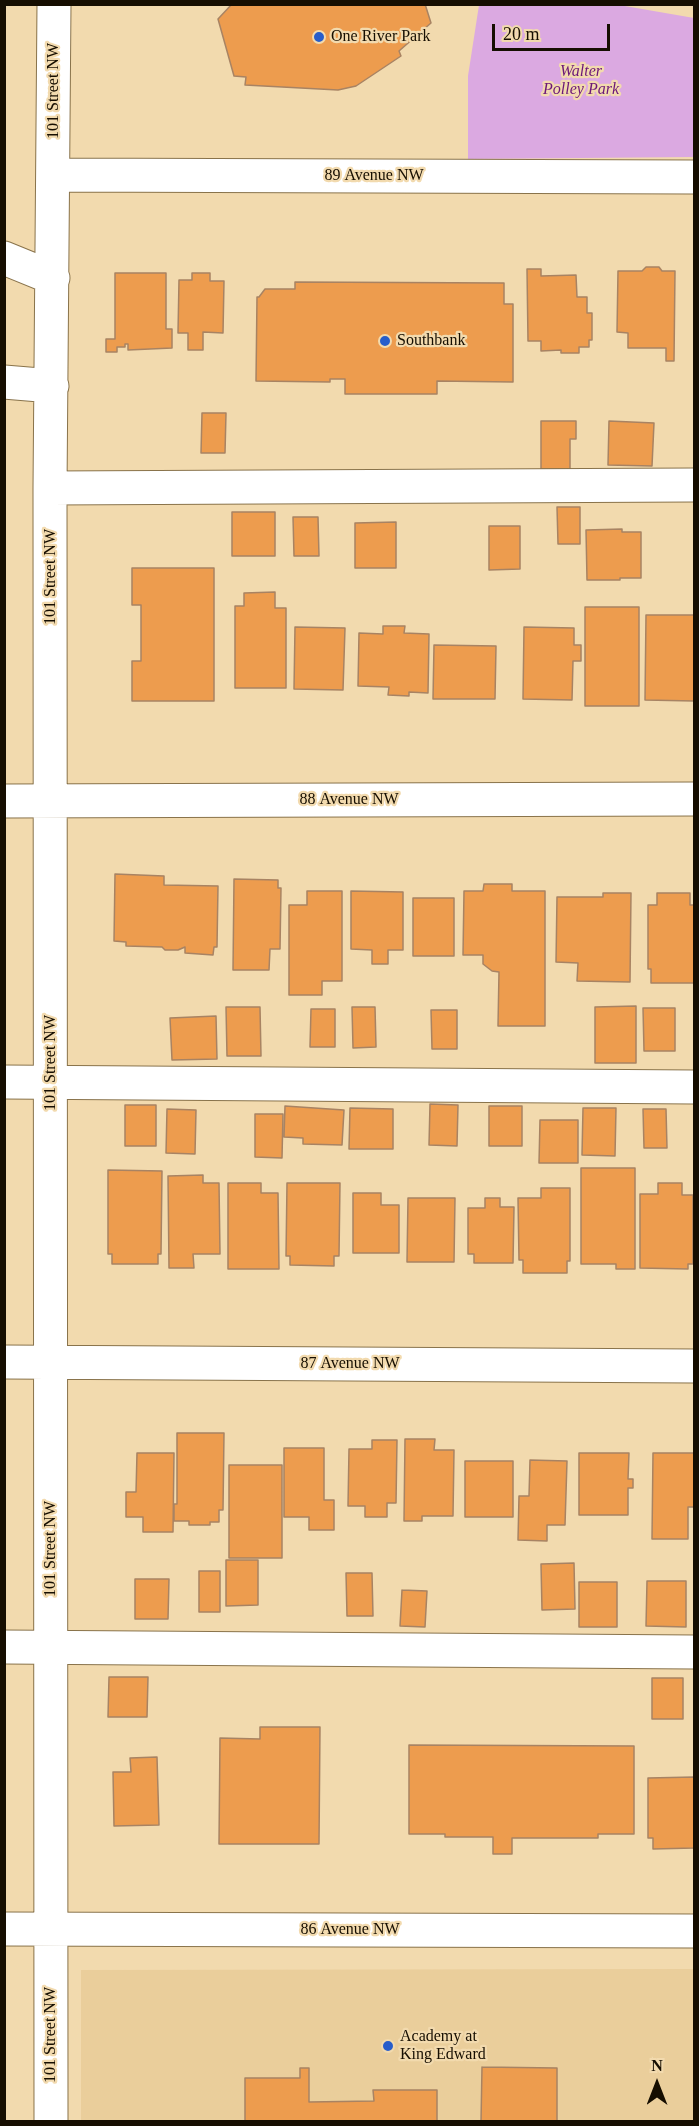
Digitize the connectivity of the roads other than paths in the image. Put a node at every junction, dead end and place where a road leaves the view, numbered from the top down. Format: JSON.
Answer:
{"nodes":[{"id":1,"x":54,"y":4,"type":"edge"},
{"id":2,"x":54,"y":175,"type":"junction"},
{"id":3,"x":694,"y":177,"type":"edge"},
{"id":4,"x":4,"y":258,"type":"edge"},
{"id":5,"x":53,"y":278,"type":"junction"},
{"id":6,"x":4,"y":382,"type":"edge"},
{"id":7,"x":52,"y":386,"type":"junction"},
{"id":8,"x":694,"y":485,"type":"edge"},
{"id":9,"x":50,"y":488,"type":"junction"},
{"id":10,"x":694,"y":799,"type":"edge"},
{"id":11,"x":4,"y":801,"type":"edge"},
{"id":12,"x":51,"y":801,"type":"junction"},
{"id":13,"x":4,"y":1082,"type":"edge"},
{"id":14,"x":51,"y":1083,"type":"junction"},
{"id":15,"x":694,"y":1088,"type":"edge"},
{"id":16,"x":4,"y":1362,"type":"edge"},
{"id":17,"x":51,"y":1362,"type":"junction"},
{"id":18,"x":694,"y":1366,"type":"edge"},
{"id":19,"x":4,"y":1647,"type":"edge"},
{"id":20,"x":51,"y":1647,"type":"junction"},
{"id":21,"x":694,"y":1652,"type":"edge"},
{"id":22,"x":4,"y":1929,"type":"edge"},
{"id":23,"x":51,"y":1929,"type":"junction"},
{"id":24,"x":694,"y":1931,"type":"edge"},
{"id":25,"x":51,"y":2121,"type":"edge"}],
"edges":[{"from":1,"to":2,"type":"street","name":"101 Street NW"},
{"from":2,"to":3,"type":"street","name":"89 Avenue NW"},
{"from":2,"to":5,"type":"street","name":"101 Street NW"},
{"from":4,"to":5,"type":"street"},
{"from":5,"to":7,"type":"street","name":"101 Street NW"},
{"from":6,"to":7,"type":"street"},
{"from":7,"to":9,"type":"street","name":"101 Street NW"},
{"from":8,"to":9,"type":"street"},
{"from":9,"to":12,"type":"street","name":"101 Street NW"},
{"from":10,"to":12,"type":"street","name":"88 Avenue NW"},
{"from":11,"to":12,"type":"street","name":"88 Avenue NW"},
{"from":12,"to":14,"type":"street","name":"101 Street NW"},
{"from":13,"to":14,"type":"street"},
{"from":14,"to":15,"type":"street"},
{"from":14,"to":17,"type":"street","name":"101 Street NW"},
{"from":16,"to":17,"type":"street","name":"87 Avenue NW"},
{"from":17,"to":18,"type":"street","name":"87 Avenue NW"},
{"from":17,"to":20,"type":"street","name":"101 Street NW"},
{"from":19,"to":20,"type":"street"},
{"from":20,"to":21,"type":"street"},
{"from":20,"to":23,"type":"street","name":"101 Street NW"},
{"from":22,"to":23,"type":"street","name":"86 Avenue NW"},
{"from":23,"to":24,"type":"street","name":"86 Avenue NW"},
{"from":23,"to":25,"type":"street","name":"101 Street NW"}]}
